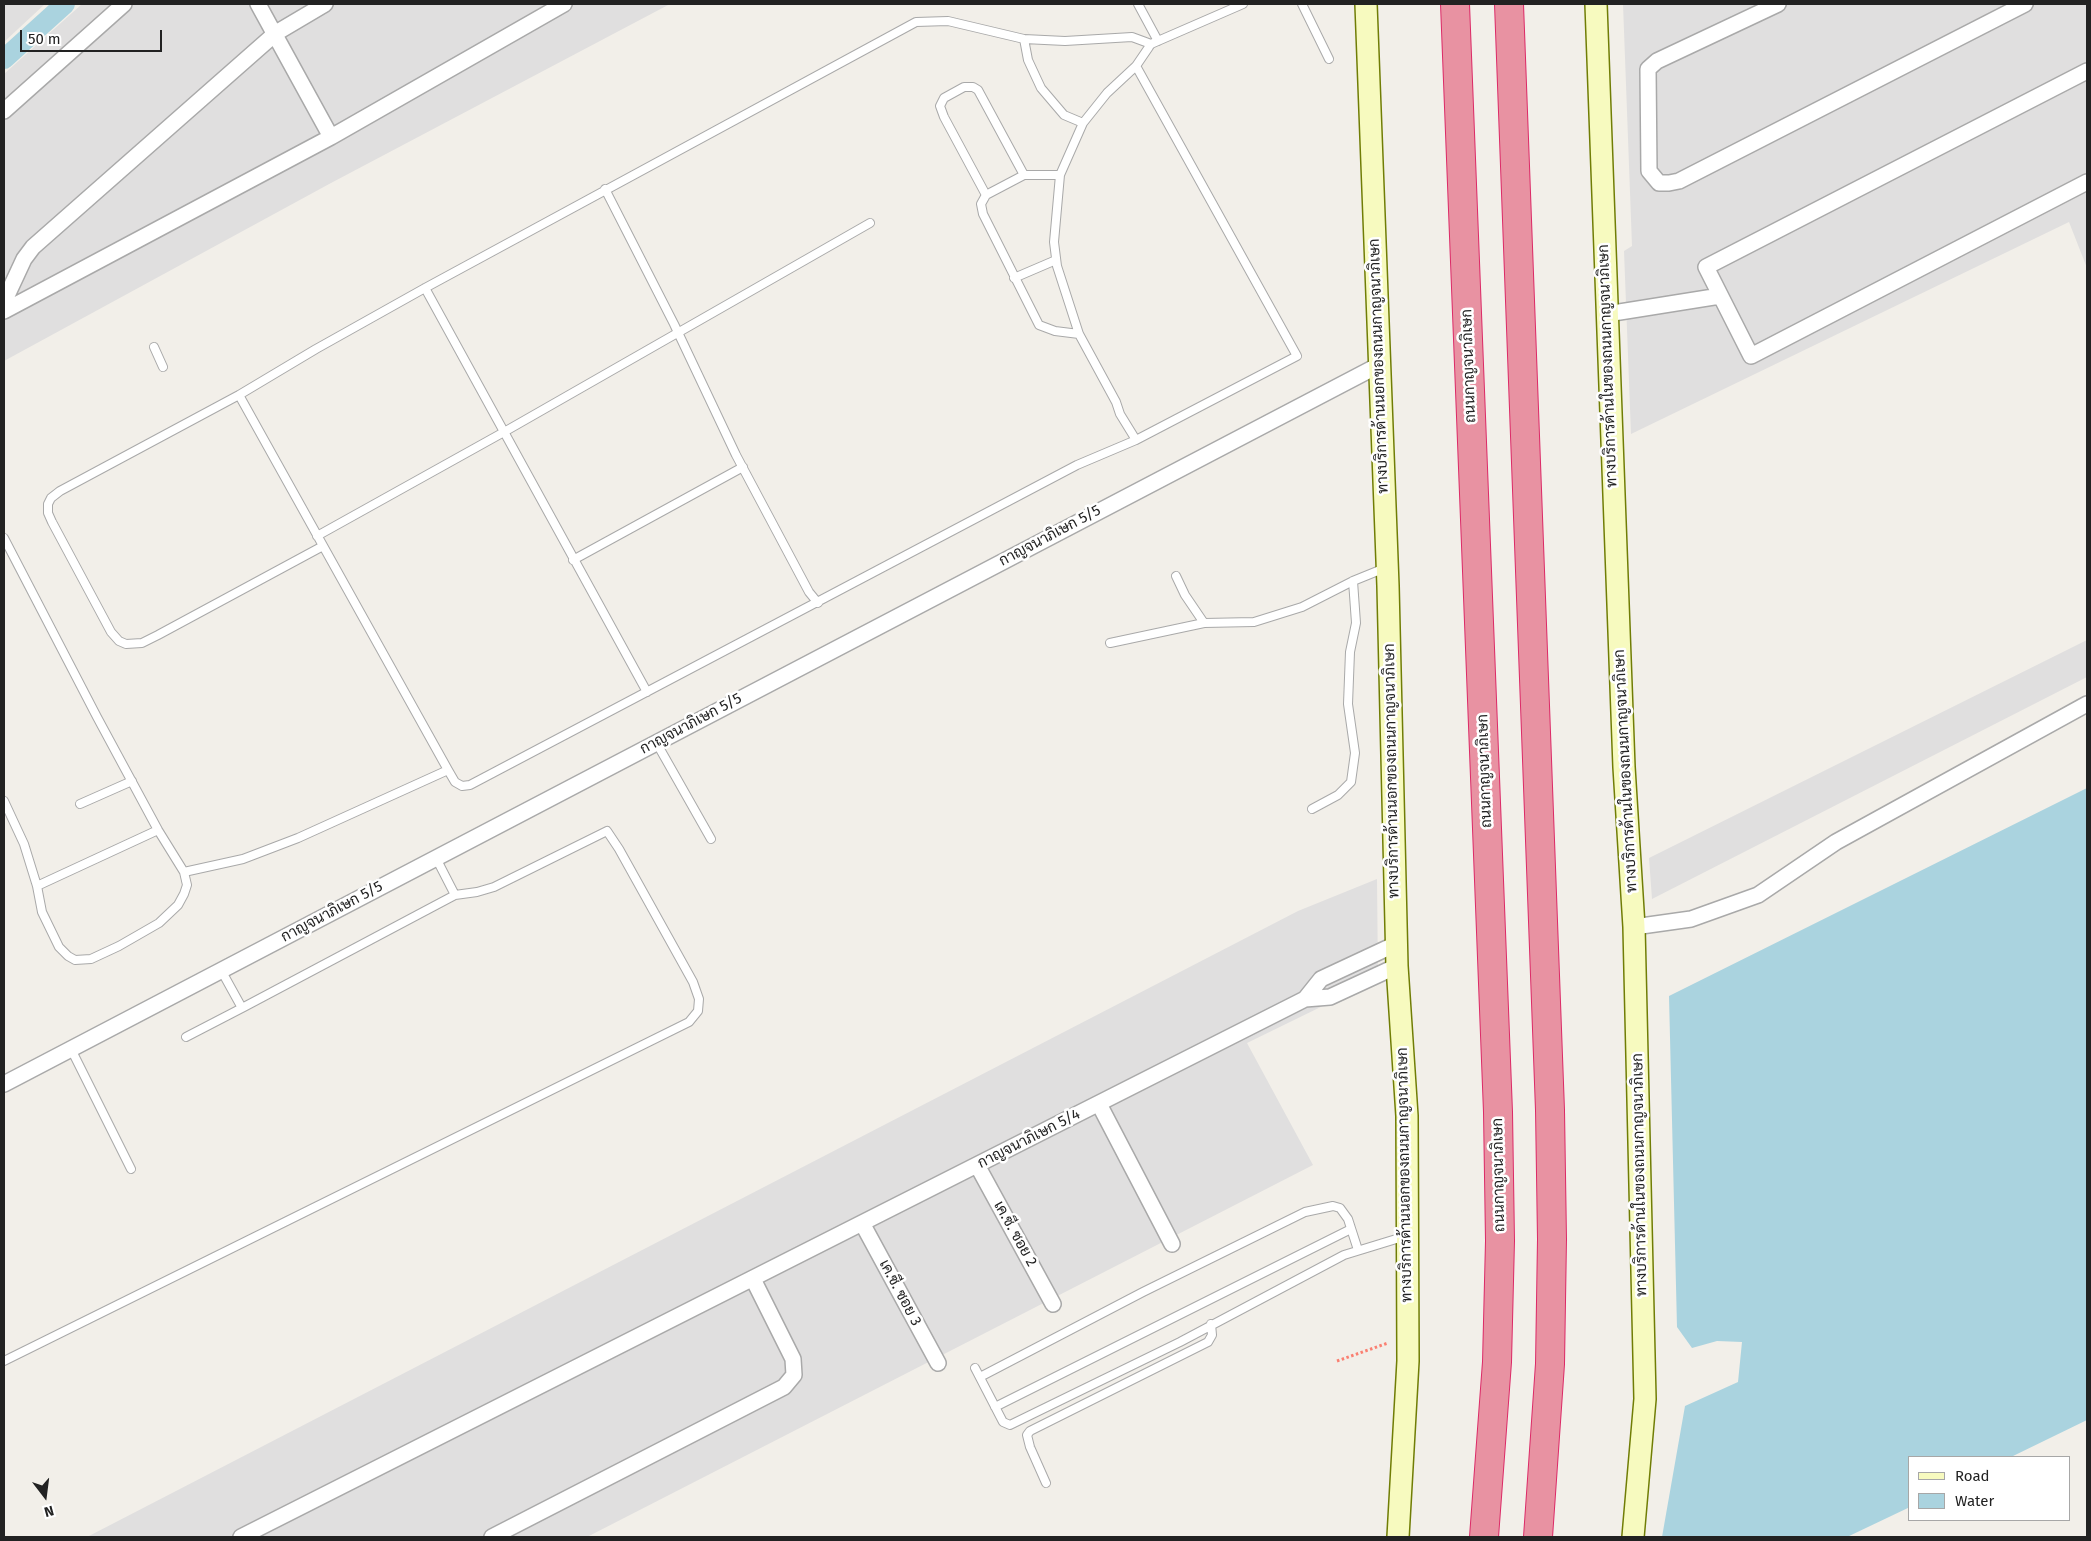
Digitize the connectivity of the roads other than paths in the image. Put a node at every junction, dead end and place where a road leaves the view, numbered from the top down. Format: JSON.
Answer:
{"nodes":[{"id":1,"x":124,"y":4,"type":"edge"},
{"id":2,"x":258,"y":4,"type":"edge"},
{"id":3,"x":325,"y":4,"type":"edge"},
{"id":4,"x":564,"y":4,"type":"edge"},
{"id":5,"x":1138,"y":4,"type":"edge"},
{"id":6,"x":1243,"y":4,"type":"edge"},
{"id":7,"x":1302,"y":4,"type":"edge"},
{"id":8,"x":1366,"y":4,"type":"edge"},
{"id":9,"x":1455,"y":4,"type":"edge"},
{"id":10,"x":1509,"y":4,"type":"edge"},
{"id":11,"x":1596,"y":4,"type":"edge"},
{"id":12,"x":1778,"y":4,"type":"edge"},
{"id":13,"x":2025,"y":4,"type":"edge"},
{"id":14,"x":276,"y":33,"type":"junction"},
{"id":15,"x":1024,"y":39,"type":"junction"},
{"id":16,"x":1155,"y":42,"type":"junction"},
{"id":17,"x":1329,"y":59,"type":"dead end"},
{"id":18,"x":1136,"y":66,"type":"junction"},
{"id":19,"x":2087,"y":71,"type":"edge"},
{"id":20,"x":4,"y":112,"type":"edge"},
{"id":21,"x":1083,"y":123,"type":"junction"},
{"id":22,"x":331,"y":137,"type":"junction"},
{"id":23,"x":1024,"y":175,"type":"junction"},
{"id":24,"x":1060,"y":175,"type":"junction"},
{"id":25,"x":2087,"y":182,"type":"edge"},
{"id":26,"x":605,"y":189,"type":"junction"},
{"id":27,"x":986,"y":195,"type":"junction"},
{"id":28,"x":870,"y":223,"type":"dead end"},
{"id":29,"x":1056,"y":260,"type":"junction"},
{"id":30,"x":1014,"y":278,"type":"junction"},
{"id":31,"x":425,"y":288,"type":"junction"},
{"id":32,"x":1720,"y":296,"type":"junction"},
{"id":33,"x":4,"y":302,"type":"edge"},
{"id":34,"x":4,"y":311,"type":"edge"},
{"id":35,"x":1607,"y":314,"type":"junction"},
{"id":36,"x":678,"y":333,"type":"junction"},
{"id":37,"x":1079,"y":334,"type":"junction"},
{"id":38,"x":154,"y":347,"type":"dead end"},
{"id":39,"x":1379,"y":365,"type":"junction"},
{"id":40,"x":163,"y":367,"type":"dead end"},
{"id":41,"x":239,"y":395,"type":"junction"},
{"id":42,"x":504,"y":432,"type":"junction"},
{"id":43,"x":1136,"y":440,"type":"junction"},
{"id":44,"x":743,"y":467,"type":"junction"},
{"id":45,"x":317,"y":536,"type":"junction"},
{"id":46,"x":4,"y":538,"type":"edge"},
{"id":47,"x":322,"y":546,"type":"junction"},
{"id":48,"x":573,"y":560,"type":"junction"},
{"id":49,"x":1387,"y":567,"type":"junction"},
{"id":50,"x":1176,"y":576,"type":"dead end"},
{"id":51,"x":1353,"y":581,"type":"junction"},
{"id":52,"x":818,"y":603,"type":"junction"},
{"id":53,"x":1204,"y":623,"type":"junction"},
{"id":54,"x":1110,"y":643,"type":"dead end"},
{"id":55,"x":647,"y":692,"type":"junction"},
{"id":56,"x":2087,"y":704,"type":"edge"},
{"id":57,"x":656,"y":742,"type":"junction"},
{"id":58,"x":448,"y":770,"type":"junction"},
{"id":59,"x":132,"y":782,"type":"junction"},
{"id":60,"x":4,"y":801,"type":"edge"},
{"id":61,"x":80,"y":804,"type":"dead end"},
{"id":62,"x":1312,"y":809,"type":"dead end"},
{"id":63,"x":158,"y":830,"type":"junction"},
{"id":64,"x":711,"y":839,"type":"dead end"},
{"id":65,"x":436,"y":858,"type":"junction"},
{"id":66,"x":184,"y":872,"type":"junction"},
{"id":67,"x":37,"y":886,"type":"junction"},
{"id":68,"x":455,"y":895,"type":"junction"},
{"id":69,"x":1634,"y":927,"type":"junction"},
{"id":70,"x":1396,"y":944,"type":"junction"},
{"id":71,"x":1397,"y":966,"type":"junction"},
{"id":72,"x":221,"y":970,"type":"junction"},
{"id":73,"x":1305,"y":999,"type":"junction"},
{"id":74,"x":242,"y":1008,"type":"junction"},
{"id":75,"x":186,"y":1038,"type":"dead end"},
{"id":76,"x":70,"y":1049,"type":"junction"},
{"id":77,"x":4,"y":1084,"type":"edge"},
{"id":78,"x":1100,"y":1104,"type":"junction"},
{"id":79,"x":978,"y":1166,"type":"junction"},
{"id":80,"x":131,"y":1169,"type":"dead end"},
{"id":81,"x":862,"y":1224,"type":"junction"},
{"id":82,"x":1351,"y":1229,"type":"junction"},
{"id":83,"x":1408,"y":1236,"type":"junction"},
{"id":84,"x":1172,"y":1244,"type":"dead end"},
{"id":85,"x":1358,"y":1250,"type":"junction"},
{"id":86,"x":753,"y":1279,"type":"junction"},
{"id":87,"x":1052,"y":1304,"type":"dead end"},
{"id":88,"x":1211,"y":1324,"type":"junction"},
{"id":89,"x":4,"y":1361,"type":"edge"},
{"id":90,"x":938,"y":1363,"type":"dead end"},
{"id":91,"x":975,"y":1368,"type":"dead end"},
{"id":92,"x":980,"y":1377,"type":"junction"},
{"id":93,"x":995,"y":1407,"type":"junction"},
{"id":94,"x":1046,"y":1483,"type":"dead end"},
{"id":95,"x":241,"y":1537,"type":"edge"},
{"id":96,"x":492,"y":1537,"type":"edge"},
{"id":97,"x":1398,"y":1537,"type":"edge"},
{"id":98,"x":1484,"y":1537,"type":"edge"},
{"id":99,"x":1538,"y":1537,"type":"edge"},
{"id":100,"x":1633,"y":1537,"type":"edge"}],
"edges":[{"from":1,"to":20,"type":"street"},
{"from":2,"to":14,"type":"street"},
{"from":3,"to":14,"type":"street"},
{"from":4,"to":22,"type":"street"},
{"from":5,"to":16,"type":"lane"},
{"from":6,"to":16,"type":"lane"},
{"from":7,"to":17,"type":"lane"},
{"from":8,"to":39,"type":"main road","name":"ทางบริการด้านนอกของถนนกาญจนาภิเษก"},
{"from":9,"to":98,"type":"highway","name":"ถนนกาญจนาภิเษก"},
{"from":10,"to":99,"type":"highway"},
{"from":11,"to":35,"type":"main road","name":"ทางบริการด้านในของถนนกาญจนาภิเษก"},
{"from":12,"to":13,"type":"street"},
{"from":14,"to":22,"type":"street"},
{"from":14,"to":33,"type":"street"},
{"from":15,"to":16,"type":"lane"},
{"from":15,"to":21,"type":"lane"},
{"from":15,"to":26,"type":"lane"},
{"from":16,"to":18,"type":"lane"},
{"from":18,"to":21,"type":"lane"},
{"from":18,"to":43,"type":"lane"},
{"from":19,"to":32,"type":"street"},
{"from":21,"to":24,"type":"lane"},
{"from":22,"to":34,"type":"street"},
{"from":23,"to":24,"type":"lane"},
{"from":23,"to":27,"type":"lane"},
{"from":23,"to":27,"type":"lane"},
{"from":24,"to":29,"type":"lane"},
{"from":25,"to":32,"type":"street"},
{"from":26,"to":31,"type":"lane"},
{"from":26,"to":36,"type":"lane"},
{"from":27,"to":30,"type":"lane"},
{"from":28,"to":36,"type":"lane"},
{"from":29,"to":30,"type":"lane"},
{"from":29,"to":37,"type":"lane"},
{"from":30,"to":37,"type":"lane"},
{"from":31,"to":41,"type":"lane"},
{"from":31,"to":42,"type":"lane"},
{"from":32,"to":35,"type":"street"},
{"from":35,"to":69,"type":"main road","name":"ทางบริการด้านในของถนนกาญจนาภิเษก"},
{"from":36,"to":42,"type":"lane"},
{"from":36,"to":44,"type":"lane"},
{"from":37,"to":43,"type":"lane"},
{"from":38,"to":40,"type":"lane"},
{"from":39,"to":49,"type":"main road","name":"ทางบริการด้านนอกของถนนกาญจนาภิเษก"},
{"from":39,"to":57,"type":"street","name":"กาญจนาภิเษก 5/5"},
{"from":41,"to":45,"type":"lane"},
{"from":41,"to":47,"type":"lane"},
{"from":42,"to":45,"type":"lane"},
{"from":42,"to":48,"type":"lane"},
{"from":43,"to":52,"type":"lane"},
{"from":44,"to":48,"type":"lane"},
{"from":44,"to":52,"type":"lane"},
{"from":45,"to":47,"type":"lane"},
{"from":46,"to":59,"type":"lane"},
{"from":47,"to":58,"type":"lane"},
{"from":48,"to":55,"type":"lane"},
{"from":49,"to":51,"type":"lane"},
{"from":49,"to":70,"type":"main road","name":"ทางบริการด้านนอกของถนนกาญจนาภิเษก"},
{"from":50,"to":53,"type":"lane"},
{"from":51,"to":53,"type":"lane"},
{"from":51,"to":62,"type":"lane"},
{"from":52,"to":55,"type":"lane"},
{"from":53,"to":54,"type":"lane"},
{"from":55,"to":58,"type":"lane"},
{"from":56,"to":69,"type":"street"},
{"from":57,"to":64,"type":"lane"},
{"from":57,"to":65,"type":"street","name":"กาญจนาภิเษก 5/5"},
{"from":58,"to":66,"type":"lane"},
{"from":59,"to":61,"type":"lane"},
{"from":59,"to":63,"type":"lane"},
{"from":60,"to":67,"type":"lane"},
{"from":63,"to":66,"type":"lane"},
{"from":63,"to":67,"type":"lane"},
{"from":65,"to":68,"type":"lane"},
{"from":65,"to":72,"type":"street","name":"กาญจนาภิเษก 5/5"},
{"from":66,"to":67,"type":"lane"},
{"from":68,"to":74,"type":"lane"},
{"from":68,"to":89,"type":"lane"},
{"from":69,"to":100,"type":"main road","name":"ทางบริการด้านในของถนนกาญจนาภิเษก"},
{"from":70,"to":71,"type":"main road","name":"ทางบริการด้านนอกของถนนกาญจนาภิเษก"},
{"from":70,"to":73,"type":"street","name":"กาญจนาภิเษก 5/4"},
{"from":71,"to":73,"type":"street","name":"กาญจนาภิเษก 5/4"},
{"from":71,"to":83,"type":"main road","name":"ทางบริการด้านนอกของถนนกาญจนาภิเษก"},
{"from":72,"to":74,"type":"lane"},
{"from":72,"to":76,"type":"street","name":"กาญจนาภิเษก 5/5"},
{"from":73,"to":78,"type":"street","name":"กาญจนาภิเษก 5/4"},
{"from":74,"to":75,"type":"lane"},
{"from":76,"to":77,"type":"street","name":"กาญจนาภิเษก 5/5"},
{"from":76,"to":80,"type":"lane"},
{"from":78,"to":79,"type":"street","name":"กาญจนาภิเษก 5/4"},
{"from":78,"to":84,"type":"street"},
{"from":79,"to":81,"type":"street","name":"กาญจนาภิเษก 5/4"},
{"from":79,"to":87,"type":"street","name":"เค.ซี. ซอย 2"},
{"from":81,"to":86,"type":"street","name":"กาญจนาภิเษก 5/4"},
{"from":81,"to":90,"type":"street","name":"เค.ซี. ซอย 3"},
{"from":82,"to":85,"type":"lane"},
{"from":82,"to":92,"type":"lane"},
{"from":82,"to":93,"type":"lane"},
{"from":83,"to":85,"type":"lane"},
{"from":83,"to":97,"type":"main road","name":"ทางบริการด้านนอกของถนนกาญจนาภิเษก"},
{"from":85,"to":88,"type":"lane"},
{"from":86,"to":95,"type":"street","name":"กาญจนาภิเษก 5/4"},
{"from":86,"to":96,"type":"street"},
{"from":88,"to":93,"type":"lane"},
{"from":88,"to":94,"type":"lane"},
{"from":91,"to":92,"type":"lane"},
{"from":92,"to":93,"type":"lane"}]}
